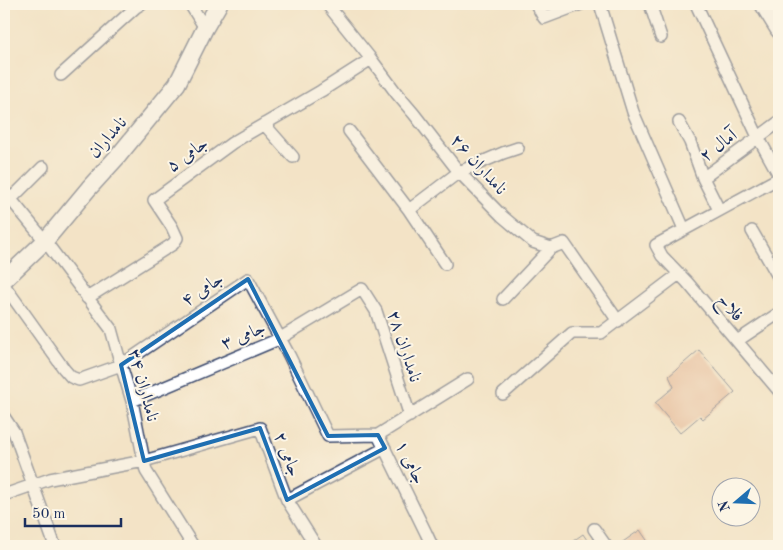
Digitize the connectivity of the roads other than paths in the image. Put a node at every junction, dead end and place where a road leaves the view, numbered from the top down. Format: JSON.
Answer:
{"nodes":[{"id":1,"x":141,"y":4,"type":"edge"},
{"id":2,"x":190,"y":4,"type":"edge"},
{"id":3,"x":219,"y":4,"type":"edge"},
{"id":4,"x":327,"y":4,"type":"edge"},
{"id":5,"x":536,"y":4,"type":"edge"},
{"id":6,"x":581,"y":4,"type":"edge"},
{"id":7,"x":600,"y":4,"type":"edge"},
{"id":8,"x":650,"y":4,"type":"edge"},
{"id":9,"x":696,"y":4,"type":"edge"},
{"id":10,"x":763,"y":4,"type":"edge"},
{"id":11,"x":205,"y":28,"type":"junction"},
{"id":12,"x":779,"y":30,"type":"edge"},
{"id":13,"x":661,"y":37,"type":"dead end"},
{"id":14,"x":371,"y":59,"type":"junction"},
{"id":15,"x":61,"y":75,"type":"dead end"},
{"id":16,"x":679,"y":122,"type":"dead end"},
{"id":17,"x":779,"y":122,"type":"edge"},
{"id":18,"x":264,"y":124,"type":"junction"},
{"id":19,"x":349,"y":131,"type":"dead end"},
{"id":20,"x":758,"y":137,"type":"junction"},
{"id":21,"x":518,"y":148,"type":"dead end"},
{"id":22,"x":293,"y":157,"type":"dead end"},
{"id":23,"x":43,"y":167,"type":"dead end"},
{"id":24,"x":458,"y":172,"type":"junction"},
{"id":25,"x":779,"y":177,"type":"edge"},
{"id":26,"x":704,"y":178,"type":"junction"},
{"id":27,"x":7,"y":195,"type":"edge"},
{"id":28,"x":409,"y":210,"type":"junction"},
{"id":29,"x":719,"y":210,"type":"junction"},
{"id":30,"x":684,"y":229,"type":"junction"},
{"id":31,"x":752,"y":231,"type":"dead end"},
{"id":32,"x":45,"y":241,"type":"junction"},
{"id":33,"x":551,"y":248,"type":"junction"},
{"id":34,"x":445,"y":264,"type":"dead end"},
{"id":35,"x":778,"y":273,"type":"edge"},
{"id":36,"x":679,"y":274,"type":"junction"},
{"id":37,"x":4,"y":280,"type":"edge"},
{"id":38,"x":4,"y":285,"type":"edge"},
{"id":39,"x":362,"y":289,"type":"joint"},
{"id":40,"x":87,"y":298,"type":"junction"},
{"id":41,"x":503,"y":300,"type":"dead end"},
{"id":42,"x":779,"y":313,"type":"edge"},
{"id":43,"x":618,"y":321,"type":"junction"},
{"id":44,"x":279,"y":338,"type":"junction"},
{"id":45,"x":737,"y":341,"type":"junction"},
{"id":46,"x":121,"y":365,"type":"junction"},
{"id":47,"x":468,"y":379,"type":"dead end"},
{"id":48,"x":779,"y":391,"type":"edge"},
{"id":49,"x":502,"y":394,"type":"dead end"},
{"id":50,"x":132,"y":401,"type":"junction"},
{"id":51,"x":410,"y":416,"type":"junction"},
{"id":52,"x":4,"y":417,"type":"edge"},
{"id":53,"x":378,"y":436,"type":"junction"},
{"id":54,"x":385,"y":448,"type":"junction"},
{"id":55,"x":144,"y":462,"type":"junction"},
{"id":56,"x":32,"y":485,"type":"junction"},
{"id":57,"x":4,"y":495,"type":"edge"},
{"id":58,"x":287,"y":500,"type":"junction"},
{"id":59,"x":594,"y":529,"type":"dead end"},
{"id":60,"x":55,"y":546,"type":"edge"},
{"id":61,"x":192,"y":546,"type":"edge"},
{"id":62,"x":316,"y":546,"type":"edge"},
{"id":63,"x":432,"y":546,"type":"edge"},
{"id":64,"x":606,"y":546,"type":"edge"}],
"edges":[{"from":1,"to":15,"type":"street"},
{"from":2,"to":11,"type":"street"},
{"from":3,"to":11,"type":"street","name":"نامداران"},
{"from":4,"to":14,"type":"street","name":"نامداران ۲۶"},
{"from":5,"to":6,"type":"street"},
{"from":7,"to":30,"type":"street"},
{"from":8,"to":13,"type":"street"},
{"from":9,"to":20,"type":"street"},
{"from":10,"to":12,"type":"street"},
{"from":11,"to":32,"type":"street","name":"نامداران"},
{"from":14,"to":18,"type":"street","name":"جامی ۵"},
{"from":14,"to":24,"type":"street","name":"نامداران ۲۶"},
{"from":16,"to":26,"type":"street","name":"آمال ۲"},
{"from":17,"to":20,"type":"street","name":"آمال ۲"},
{"from":18,"to":22,"type":"street"},
{"from":18,"to":40,"type":"street","name":"جامی ۵"},
{"from":19,"to":28,"type":"street"},
{"from":20,"to":25,"type":"street"},
{"from":20,"to":26,"type":"street","name":"آمال ۲"},
{"from":21,"to":24,"type":"street"},
{"from":23,"to":27,"type":"street"},
{"from":24,"to":28,"type":"street"},
{"from":24,"to":33,"type":"street","name":"نامداران ۲۶"},
{"from":25,"to":29,"type":"street"},
{"from":26,"to":29,"type":"street"},
{"from":27,"to":32,"type":"street","name":"نامداران ۳۴"},
{"from":28,"to":34,"type":"street"},
{"from":29,"to":30,"type":"street"},
{"from":30,"to":36,"type":"street","name":"فلاح"},
{"from":31,"to":35,"type":"street"},
{"from":32,"to":37,"type":"street","name":"نامداران"},
{"from":32,"to":40,"type":"street","name":"نامداران ۳۴"},
{"from":33,"to":41,"type":"street"},
{"from":33,"to":43,"type":"street","name":"نامداران ۲۶"},
{"from":36,"to":43,"type":"street"},
{"from":36,"to":45,"type":"street","name":"فلاح"},
{"from":38,"to":46,"type":"street"},
{"from":39,"to":44,"type":"street","name":"جامی ۳"},
{"from":39,"to":51,"type":"street","name":"نامداران ۲۸"},
{"from":40,"to":46,"type":"street","name":"نامداران ۳۴"},
{"from":42,"to":45,"type":"street"},
{"from":43,"to":49,"type":"street"},
{"from":44,"to":46,"type":"street","name":"جامی ۴"},
{"from":44,"to":50,"type":"street","name":"جامی ۳"},
{"from":44,"to":53,"type":"street"},
{"from":45,"to":48,"type":"street","name":"فلاح"},
{"from":46,"to":50,"type":"street","name":"نامداران ۳۴"},
{"from":47,"to":51,"type":"street","name":"جامی ۱"},
{"from":50,"to":55,"type":"street","name":"نامداران ۳۴"},
{"from":51,"to":53,"type":"street","name":"جامی ۱"},
{"from":52,"to":56,"type":"street"},
{"from":53,"to":54,"type":"street","name":"جامی ۱"},
{"from":54,"to":58,"type":"street","name":"جامی ۲"},
{"from":54,"to":63,"type":"street","name":"جامی ۱"},
{"from":55,"to":56,"type":"street"},
{"from":55,"to":58,"type":"street","name":"جامی ۲"},
{"from":55,"to":61,"type":"street","name":"نامداران ۳۴"},
{"from":56,"to":57,"type":"street"},
{"from":56,"to":60,"type":"street"},
{"from":58,"to":62,"type":"street"},
{"from":59,"to":64,"type":"street"}]}
